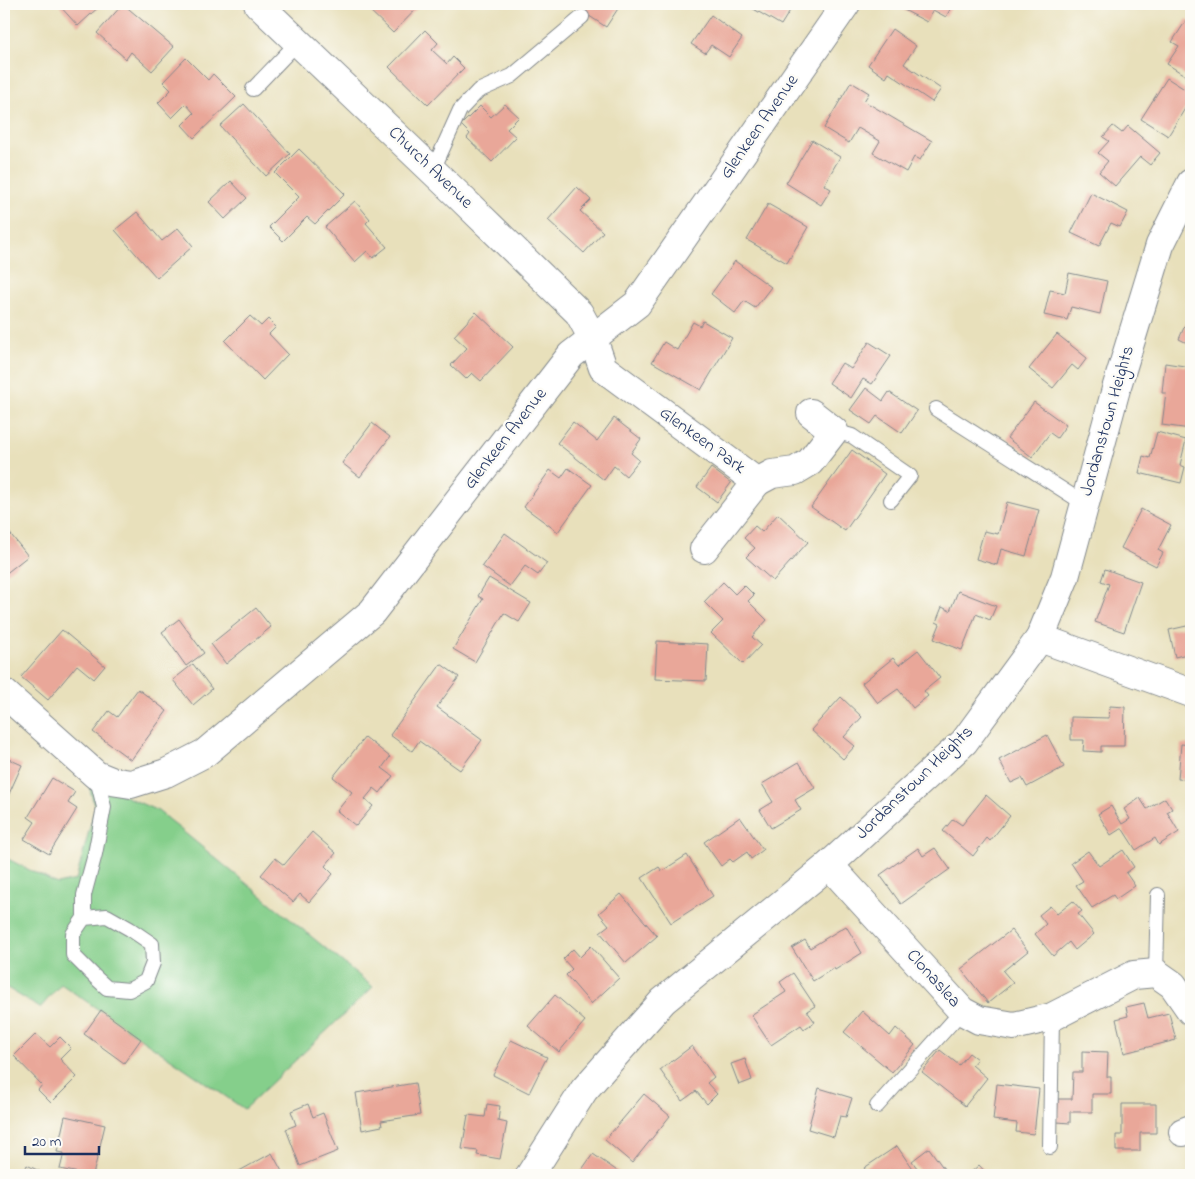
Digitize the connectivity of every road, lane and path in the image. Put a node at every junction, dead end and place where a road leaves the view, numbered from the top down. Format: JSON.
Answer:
{"nodes":[{"id":1,"x":258,"y":4,"type":"edge"},
{"id":2,"x":846,"y":4,"type":"edge"},
{"id":3,"x":582,"y":17,"type":"dead end"},
{"id":4,"x":298,"y":42,"type":"junction"},
{"id":5,"x":253,"y":89,"type":"dead end"},
{"id":6,"x":433,"y":170,"type":"junction"},
{"id":7,"x":1191,"y":183,"type":"edge"},
{"id":8,"x":592,"y":339,"type":"junction"},
{"id":9,"x":936,"y":408,"type":"dead end"},
{"id":10,"x":811,"y":413,"type":"dead end"},
{"id":11,"x":834,"y":430,"type":"junction"},
{"id":12,"x":757,"y":482,"type":"junction"},
{"id":13,"x":891,"y":500,"type":"dead end"},
{"id":14,"x":1085,"y":504,"type":"junction"},
{"id":15,"x":704,"y":549,"type":"dead end"},
{"id":16,"x":1040,"y":638,"type":"junction"},
{"id":17,"x":4,"y":693,"type":"edge"},
{"id":18,"x":1191,"y":693,"type":"edge"},
{"id":19,"x":96,"y":775,"type":"junction"},
{"id":20,"x":828,"y":865,"type":"junction"},
{"id":21,"x":1158,"y":896,"type":"dead end"},
{"id":22,"x":84,"y":918,"type":"junction"},
{"id":23,"x":1156,"y":973,"type":"junction"},
{"id":24,"x":962,"y":1011,"type":"junction"},
{"id":25,"x":1191,"y":1012,"type":"edge"},
{"id":26,"x":1052,"y":1017,"type":"junction"},
{"id":27,"x":877,"y":1106,"type":"dead end"},
{"id":28,"x":1050,"y":1147,"type":"dead end"},
{"id":29,"x":530,"y":1175,"type":"edge"}],
"edges":[{"from":1,"to":4,"type":"street","name":"Church Avenue"},
{"from":2,"to":8,"type":"street","name":"Glenkeen Avenue"},
{"from":3,"to":6,"type":"lane"},
{"from":4,"to":5,"type":"lane"},
{"from":4,"to":6,"type":"street","name":"Church Avenue"},
{"from":6,"to":8,"type":"street","name":"Church Avenue"},
{"from":7,"to":14,"type":"street","name":"Jordanstown Heights"},
{"from":8,"to":12,"type":"street","name":"Glenkeen Park"},
{"from":8,"to":19,"type":"street","name":"Glenkeen Avenue"},
{"from":9,"to":14,"type":"lane"},
{"from":10,"to":11,"type":"street"},
{"from":11,"to":12,"type":"street"},
{"from":11,"to":13,"type":"lane"},
{"from":12,"to":15,"type":"street","name":"Glenkeen Park"},
{"from":14,"to":16,"type":"street","name":"Jordanstown Heights"},
{"from":16,"to":18,"type":"street"},
{"from":16,"to":20,"type":"street","name":"Jordanstown Heights"},
{"from":17,"to":19,"type":"street"},
{"from":19,"to":22,"type":"lane"},
{"from":20,"to":24,"type":"street","name":"Clonaslea"},
{"from":20,"to":29,"type":"street","name":"Jordanstown Heights"},
{"from":21,"to":23,"type":"lane"},
{"from":22,"to":22,"type":"lane"},
{"from":23,"to":25,"type":"street"},
{"from":23,"to":26,"type":"street","name":"Clonaslea"},
{"from":24,"to":26,"type":"street","name":"Clonaslea"},
{"from":24,"to":27,"type":"lane"},
{"from":26,"to":28,"type":"lane"}]}
